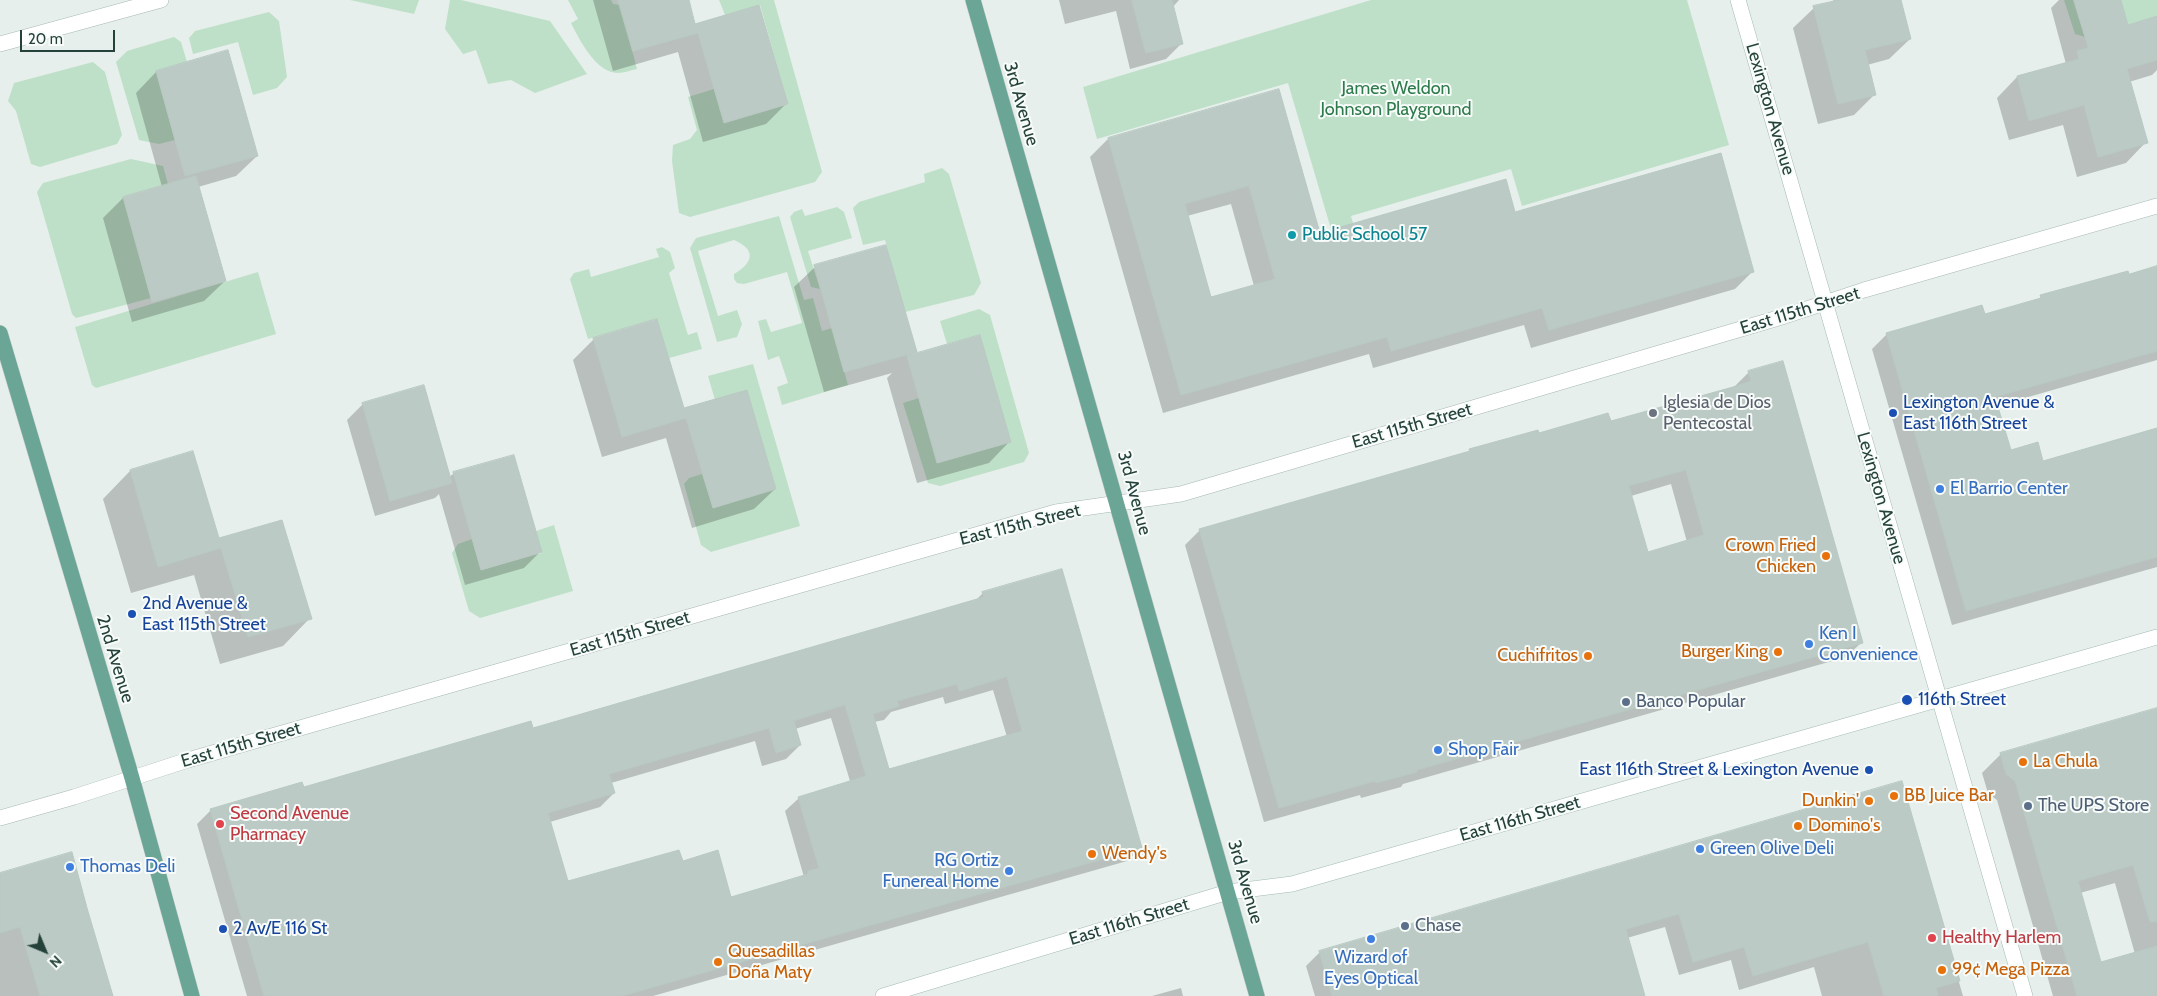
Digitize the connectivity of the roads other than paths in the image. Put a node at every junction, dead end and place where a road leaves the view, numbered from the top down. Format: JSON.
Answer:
{"nodes":[{"id":1,"x":161,"y":0,"type":"edge"},
{"id":2,"x":973,"y":0,"type":"edge"},
{"id":3,"x":1738,"y":0,"type":"edge"},
{"id":4,"x":0,"y":44,"type":"edge"},
{"id":5,"x":2157,"y":206,"type":"edge"},
{"id":6,"x":1826,"y":303,"type":"junction"},
{"id":7,"x":0,"y":333,"type":"edge"},
{"id":8,"x":1117,"y":503,"type":"junction"},
{"id":9,"x":2157,"y":637,"type":"edge"},
{"id":10,"x":1938,"y":700,"type":"junction"},
{"id":11,"x":132,"y":778,"type":"junction"},
{"id":12,"x":0,"y":818,"type":"edge"},
{"id":13,"x":1228,"y":892,"type":"junction"},
{"id":14,"x":192,"y":996,"type":"edge"},
{"id":15,"x":883,"y":996,"type":"edge"},
{"id":16,"x":1257,"y":996,"type":"edge"},
{"id":17,"x":2025,"y":996,"type":"edge"}],
"edges":[{"from":1,"to":4,"type":"street"},
{"from":2,"to":8,"type":"main road","name":"3rd Avenue"},
{"from":3,"to":6,"type":"street","name":"Lexington Avenue"},
{"from":5,"to":6,"type":"street","name":"East 115th Street"},
{"from":6,"to":8,"type":"street","name":"East 115th Street"},
{"from":6,"to":10,"type":"street","name":"Lexington Avenue"},
{"from":7,"to":11,"type":"main road","name":"2nd Avenue"},
{"from":8,"to":11,"type":"street","name":"East 115th Street"},
{"from":8,"to":13,"type":"main road","name":"3rd Avenue"},
{"from":9,"to":10,"type":"street","name":"East 116th Street"},
{"from":10,"to":13,"type":"street","name":"East 116th Street"},
{"from":10,"to":17,"type":"street","name":"Lexington Avenue"},
{"from":11,"to":12,"type":"street","name":"East 115th Street"},
{"from":11,"to":14,"type":"main road","name":"2nd Avenue"},
{"from":13,"to":15,"type":"street","name":"East 116th Street"},
{"from":13,"to":16,"type":"main road","name":"3rd Avenue"}]}
